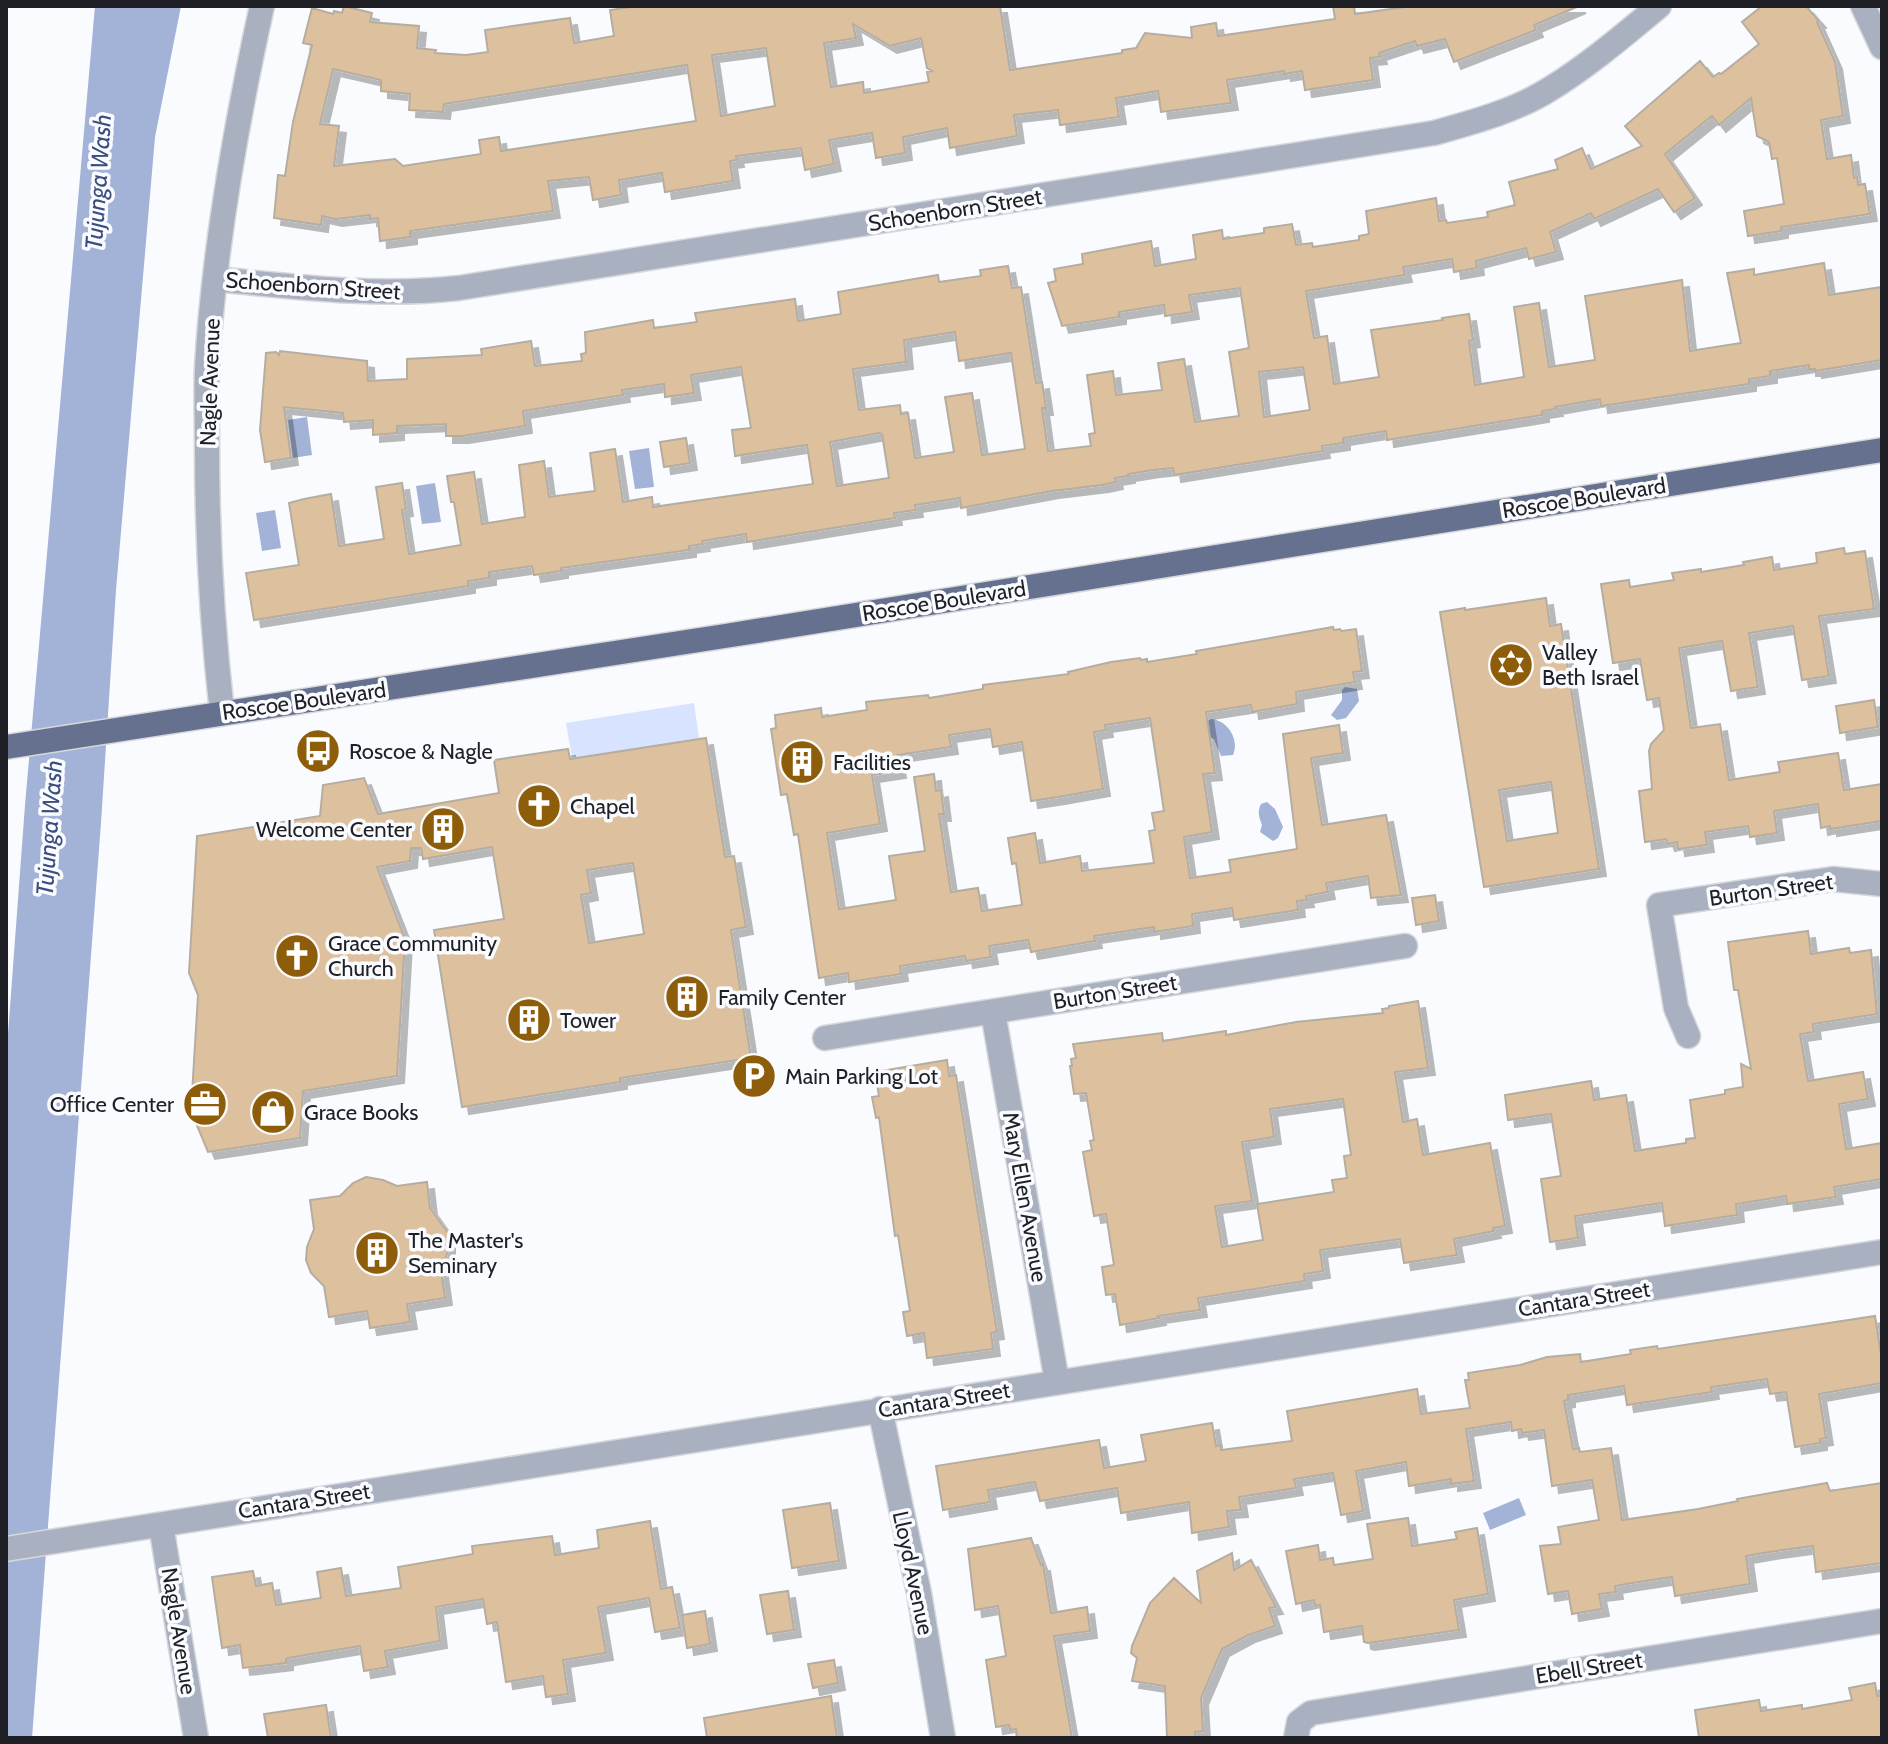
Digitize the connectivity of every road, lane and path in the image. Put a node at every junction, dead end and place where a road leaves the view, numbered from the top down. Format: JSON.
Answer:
{"nodes":[{"id":1,"x":262,"y":6,"type":"edge"},
{"id":2,"x":1659,"y":6,"type":"edge"},
{"id":3,"x":1863,"y":6,"type":"edge"},
{"id":4,"x":1882,"y":47,"type":"edge"},
{"id":5,"x":215,"y":279,"type":"junction"},
{"id":6,"x":1882,"y":450,"type":"edge"},
{"id":7,"x":222,"y":713,"type":"junction"},
{"id":8,"x":6,"y":747,"type":"edge"},
{"id":9,"x":1882,"y":884,"type":"edge"},
{"id":10,"x":1405,"y":946,"type":"dead end"},
{"id":11,"x":993,"y":1012,"type":"junction"},
{"id":12,"x":1688,"y":1036,"type":"dead end"},
{"id":13,"x":825,"y":1038,"type":"dead end"},
{"id":14,"x":1882,"y":1252,"type":"edge"},
{"id":15,"x":1057,"y":1382,"type":"junction"},
{"id":16,"x":880,"y":1409,"type":"junction"},
{"id":17,"x":161,"y":1525,"type":"junction"},
{"id":18,"x":6,"y":1549,"type":"edge"},
{"id":19,"x":1882,"y":1621,"type":"edge"},
{"id":20,"x":1297,"y":1730,"type":"edge"},
{"id":21,"x":196,"y":1738,"type":"edge"},
{"id":22,"x":943,"y":1738,"type":"edge"}],
"edges":[{"from":1,"to":5,"type":"street","name":"Nagle Avenue"},
{"from":2,"to":5,"type":"street","name":"Schoenborn Street"},
{"from":3,"to":4,"type":"street"},
{"from":5,"to":7,"type":"street","name":"Nagle Avenue"},
{"from":6,"to":7,"type":"main road","name":"Roscoe Boulevard"},
{"from":7,"to":8,"type":"main road","name":"Roscoe Boulevard"},
{"from":9,"to":12,"type":"street","name":"Burton Street"},
{"from":10,"to":11,"type":"street","name":"Burton Street"},
{"from":11,"to":13,"type":"street","name":"Burton Street"},
{"from":11,"to":15,"type":"street","name":"Mary Ellen Avenue"},
{"from":14,"to":15,"type":"street","name":"Cantara Street"},
{"from":15,"to":16,"type":"street","name":"Cantara Street"},
{"from":16,"to":17,"type":"street","name":"Cantara Street"},
{"from":16,"to":22,"type":"street","name":"Lloyd Avenue"},
{"from":17,"to":18,"type":"street","name":"Cantara Street"},
{"from":17,"to":21,"type":"street","name":"Nagle Avenue"},
{"from":19,"to":20,"type":"street","name":"Ebell Street"}]}
